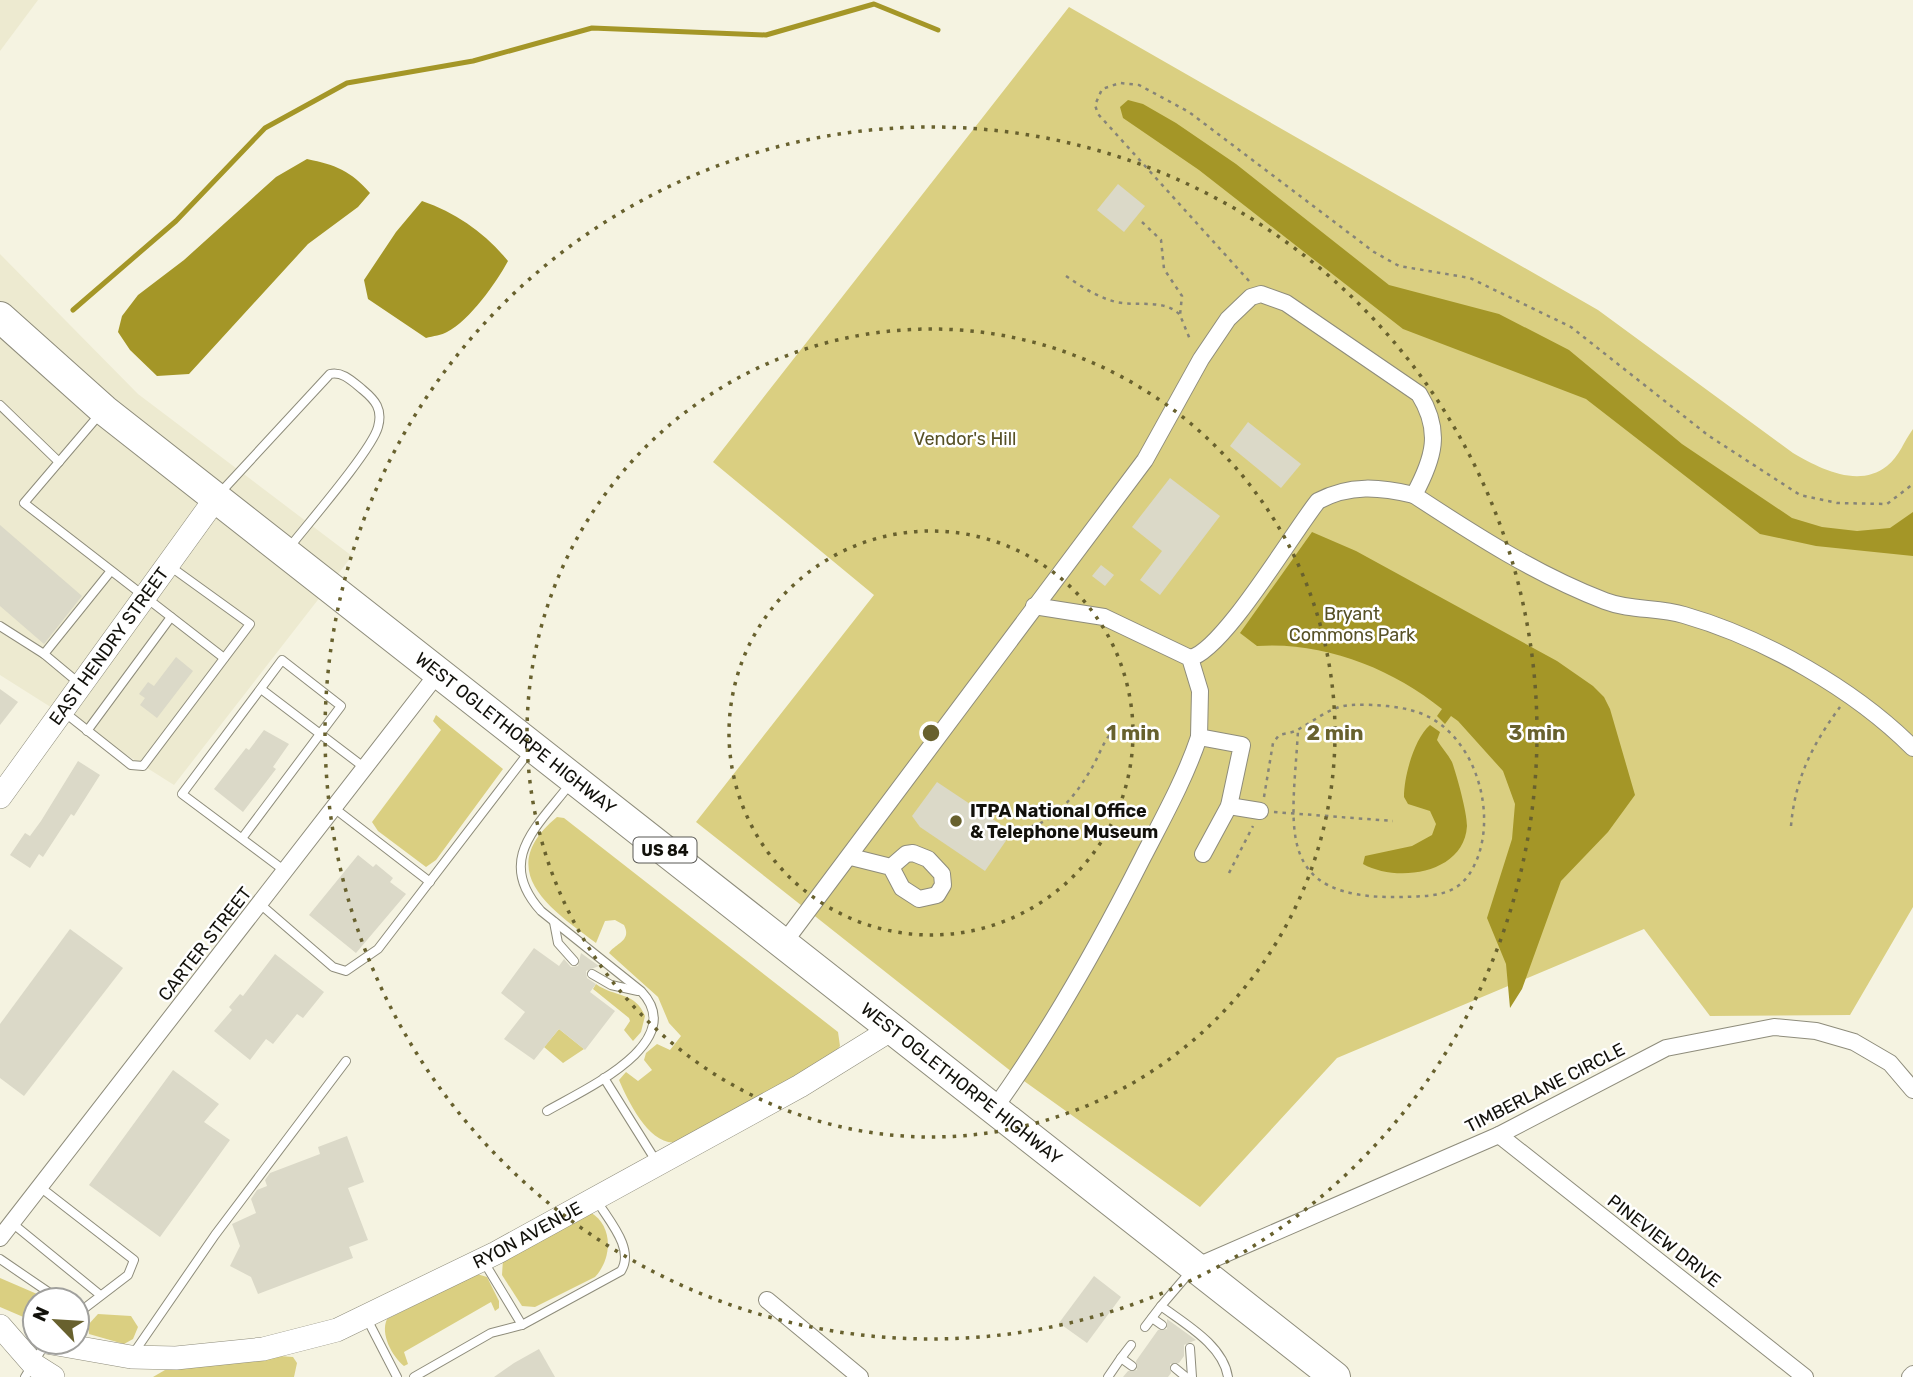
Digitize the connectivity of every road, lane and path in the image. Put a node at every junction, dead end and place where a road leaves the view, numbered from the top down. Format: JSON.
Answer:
{"nodes":[{"id":1,"x":1142,"y":222,"type":"dead end"},
{"id":2,"x":1066,"y":276,"type":"dead end"},
{"id":3,"x":1261,"y":294,"type":"junction"},
{"id":4,"x":1180,"y":315,"type":"junction"},
{"id":5,"x":0,"y":317,"type":"edge"},
{"id":6,"x":1201,"y":359,"type":"junction"},
{"id":7,"x":0,"y":405,"type":"edge"},
{"id":8,"x":104,"y":410,"type":"junction"},
{"id":9,"x":58,"y":462,"type":"junction"},
{"id":10,"x":1913,"y":484,"type":"edge"},
{"id":11,"x":1414,"y":495,"type":"junction"},
{"id":12,"x":216,"y":498,"type":"junction"},
{"id":13,"x":286,"y":553,"type":"junction"},
{"id":14,"x":168,"y":565,"type":"junction"},
{"id":15,"x":110,"y":572,"type":"junction"},
{"id":16,"x":146,"y":597,"type":"junction"},
{"id":17,"x":1034,"y":606,"type":"junction"},
{"id":18,"x":171,"y":617,"type":"junction"},
{"id":19,"x":0,"y":626,"type":"edge"},
{"id":20,"x":44,"y":654,"type":"junction"},
{"id":21,"x":1190,"y":657,"type":"junction"},
{"id":22,"x":224,"y":658,"type":"junction"},
{"id":23,"x":438,"y":673,"type":"junction"},
{"id":24,"x":82,"y":686,"type":"junction"},
{"id":25,"x":261,"y":688,"type":"junction"},
{"id":26,"x":1848,"y":696,"type":"junction"},
{"id":27,"x":63,"y":712,"type":"junction"},
{"id":28,"x":1298,"y":730,"type":"junction"},
{"id":29,"x":87,"y":731,"type":"junction"},
{"id":30,"x":1113,"y":731,"type":"dead end"},
{"id":31,"x":320,"y":733,"type":"junction"},
{"id":32,"x":1199,"y":737,"type":"junction"},
{"id":33,"x":533,"y":747,"type":"junction"},
{"id":34,"x":1913,"y":748,"type":"edge"},
{"id":35,"x":365,"y":768,"type":"junction"},
{"id":36,"x":573,"y":778,"type":"junction"},
{"id":37,"x":0,"y":797,"type":"edge"},
{"id":38,"x":1229,"y":806,"type":"junction"},
{"id":39,"x":334,"y":808,"type":"junction"},
{"id":40,"x":1260,"y":811,"type":"junction"},
{"id":41,"x":1294,"y":814,"type":"junction"},
{"id":42,"x":1393,"y":821,"type":"dead end"},
{"id":43,"x":1791,"y":826,"type":"dead end"},
{"id":44,"x":1015,"y":828,"type":"dead end"},
{"id":45,"x":243,"y":837,"type":"junction"},
{"id":46,"x":1203,"y":854,"type":"dead end"},
{"id":47,"x":851,"y":857,"type":"junction"},
{"id":48,"x":891,"y":867,"type":"dead end"},
{"id":49,"x":285,"y":871,"type":"junction"},
{"id":50,"x":1229,"y":873,"type":"dead end"},
{"id":51,"x":430,"y":882,"type":"junction"},
{"id":52,"x":260,"y":904,"type":"junction"},
{"id":53,"x":554,"y":922,"type":"junction"},
{"id":54,"x":783,"y":944,"type":"junction"},
{"id":55,"x":574,"y":961,"type":"dead end"},
{"id":56,"x":592,"y":974,"type":"dead end"},
{"id":57,"x":641,"y":991,"type":"junction"},
{"id":58,"x":892,"y":1029,"type":"junction"},
{"id":59,"x":346,"y":1061,"type":"dead end"},
{"id":60,"x":604,"y":1078,"type":"junction"},
{"id":61,"x":1913,"y":1090,"type":"edge"},
{"id":62,"x":994,"y":1109,"type":"junction"},
{"id":63,"x":547,"y":1111,"type":"dead end"},
{"id":64,"x":1500,"y":1135,"type":"junction"},
{"id":65,"x":658,"y":1164,"type":"junction"},
{"id":66,"x":40,"y":1186,"type":"junction"},
{"id":67,"x":595,"y":1199,"type":"junction"},
{"id":68,"x":12,"y":1223,"type":"junction"},
{"id":69,"x":0,"y":1238,"type":"edge"},
{"id":70,"x":0,"y":1259,"type":"edge"},
{"id":71,"x":483,"y":1259,"type":"junction"},
{"id":72,"x":1195,"y":1266,"type":"junction"},
{"id":73,"x":40,"y":1286,"type":"edge"},
{"id":74,"x":99,"y":1294,"type":"junction"},
{"id":75,"x":767,"y":1300,"type":"dead end"},
{"id":76,"x":91,"y":1301,"type":"edge"},
{"id":77,"x":1161,"y":1306,"type":"junction"},
{"id":78,"x":366,"y":1317,"type":"junction"},
{"id":79,"x":1152,"y":1318,"type":"junction"},
{"id":80,"x":0,"y":1324,"type":"edge"},
{"id":81,"x":522,"y":1325,"type":"junction"},
{"id":82,"x":1162,"y":1325,"type":"dead end"},
{"id":83,"x":1144,"y":1327,"type":"dead end"},
{"id":84,"x":21,"y":1332,"type":"edge"},
{"id":85,"x":1131,"y":1345,"type":"dead end"},
{"id":86,"x":1190,"y":1348,"type":"dead end"},
{"id":87,"x":1300,"y":1349,"type":"junction"},
{"id":88,"x":91,"y":1355,"type":"edge"},
{"id":89,"x":42,"y":1356,"type":"edge"},
{"id":90,"x":1121,"y":1358,"type":"junction"},
{"id":91,"x":1132,"y":1366,"type":"dead end"},
{"id":92,"x":130,"y":1367,"type":"edge"},
{"id":93,"x":1175,"y":1368,"type":"dead end"},
{"id":94,"x":37,"y":1373,"type":"edge"},
{"id":95,"x":397,"y":1377,"type":"edge"},
{"id":96,"x":414,"y":1377,"type":"edge"},
{"id":97,"x":860,"y":1377,"type":"edge"},
{"id":98,"x":1108,"y":1377,"type":"edge"},
{"id":99,"x":1186,"y":1377,"type":"edge"},
{"id":100,"x":1192,"y":1377,"type":"edge"},
{"id":101,"x":1228,"y":1377,"type":"edge"},
{"id":102,"x":1315,"y":1377,"type":"edge"},
{"id":103,"x":1335,"y":1377,"type":"edge"},
{"id":104,"x":1805,"y":1377,"type":"edge"}],
"edges":[{"from":1,"to":4,"type":"path"},
{"from":2,"to":4,"type":"path"},
{"from":3,"to":6,"type":"street"},
{"from":3,"to":10,"type":"path"},
{"from":3,"to":11,"type":"street"},
{"from":4,"to":6,"type":"path"},
{"from":5,"to":8,"type":"highway","name":"WEST OGLETHORPE HIGHWAY","number":"US 84"},
{"from":6,"to":17,"type":"street"},
{"from":7,"to":9,"type":"lane"},
{"from":8,"to":9,"type":"lane"},
{"from":8,"to":12,"type":"highway","name":"WEST OGLETHORPE HIGHWAY","number":"US 84"},
{"from":9,"to":15,"type":"lane"},
{"from":11,"to":21,"type":"street"},
{"from":11,"to":26,"type":"street"},
{"from":12,"to":13,"type":"highway","name":"WEST OGLETHORPE HIGHWAY","number":"US 84"},
{"from":12,"to":13,"type":"lane"},
{"from":12,"to":14,"type":"street","name":"EAST HENDRY STREET"},
{"from":13,"to":23,"type":"highway","name":"WEST OGLETHORPE HIGHWAY","number":"US 84"},
{"from":14,"to":16,"type":"street","name":"EAST HENDRY STREET"},
{"from":14,"to":22,"type":"lane"},
{"from":15,"to":16,"type":"lane"},
{"from":15,"to":20,"type":"lane"},
{"from":16,"to":18,"type":"lane"},
{"from":16,"to":24,"type":"street","name":"EAST HENDRY STREET"},
{"from":17,"to":21,"type":"street"},
{"from":17,"to":47,"type":"street"},
{"from":18,"to":22,"type":"lane"},
{"from":18,"to":29,"type":"lane"},
{"from":19,"to":20,"type":"lane"},
{"from":20,"to":24,"type":"lane"},
{"from":21,"to":32,"type":"street"},
{"from":22,"to":29,"type":"lane"},
{"from":23,"to":33,"type":"highway","name":"WEST OGLETHORPE HIGHWAY","number":"US 84"},
{"from":23,"to":35,"type":"street","name":"CARTER STREET"},
{"from":24,"to":27,"type":"street","name":"EAST HENDRY STREET"},
{"from":25,"to":31,"type":"lane"},
{"from":25,"to":31,"type":"lane"},
{"from":25,"to":45,"type":"lane"},
{"from":26,"to":34,"type":"street"},
{"from":26,"to":43,"type":"path"},
{"from":27,"to":29,"type":"lane"},
{"from":27,"to":37,"type":"street","name":"EAST HENDRY STREET"},
{"from":28,"to":40,"type":"path"},
{"from":28,"to":41,"type":"path"},
{"from":28,"to":41,"type":"path"},
{"from":30,"to":44,"type":"path"},
{"from":31,"to":35,"type":"lane"},
{"from":31,"to":45,"type":"lane"},
{"from":32,"to":38,"type":"street"},
{"from":32,"to":62,"type":"street"},
{"from":33,"to":36,"type":"highway","name":"WEST OGLETHORPE HIGHWAY","number":"US 84"},
{"from":33,"to":51,"type":"lane"},
{"from":35,"to":39,"type":"street","name":"CARTER STREET"},
{"from":36,"to":53,"type":"lane"},
{"from":36,"to":54,"type":"highway","name":"WEST OGLETHORPE HIGHWAY","number":"US 84"},
{"from":38,"to":40,"type":"street"},
{"from":38,"to":46,"type":"street"},
{"from":39,"to":49,"type":"street","name":"CARTER STREET"},
{"from":39,"to":51,"type":"lane"},
{"from":40,"to":50,"type":"path"},
{"from":41,"to":42,"type":"path"},
{"from":45,"to":49,"type":"lane"},
{"from":47,"to":48,"type":"street"},
{"from":47,"to":54,"type":"street"},
{"from":49,"to":52,"type":"street","name":"CARTER STREET"},
{"from":51,"to":52,"type":"lane"},
{"from":52,"to":66,"type":"street","name":"CARTER STREET"},
{"from":53,"to":55,"type":"lane"},
{"from":53,"to":57,"type":"lane"},
{"from":54,"to":58,"type":"highway","name":"WEST OGLETHORPE HIGHWAY","number":"US 84"},
{"from":56,"to":57,"type":"lane"},
{"from":57,"to":60,"type":"lane"},
{"from":58,"to":62,"type":"highway","name":"WEST OGLETHORPE HIGHWAY","number":"US 84"},
{"from":58,"to":65,"type":"street","name":"RYON AVENUE"},
{"from":59,"to":92,"type":"lane"},
{"from":60,"to":63,"type":"lane"},
{"from":60,"to":65,"type":"lane"},
{"from":61,"to":64,"type":"street","name":"TIMBERLANE CIRCLE"},
{"from":62,"to":72,"type":"highway","name":"WEST OGLETHORPE HIGHWAY","number":"US 84"},
{"from":64,"to":72,"type":"street","name":"TIMBERLANE CIRCLE"},
{"from":64,"to":104,"type":"street","name":"PINEVIEW DRIVE"},
{"from":65,"to":67,"type":"street","name":"RYON AVENUE"},
{"from":66,"to":68,"type":"street","name":"CARTER STREET"},
{"from":66,"to":74,"type":"lane"},
{"from":67,"to":71,"type":"street","name":"RYON AVENUE"},
{"from":67,"to":81,"type":"lane"},
{"from":68,"to":69,"type":"street","name":"CARTER STREET"},
{"from":68,"to":74,"type":"lane"},
{"from":70,"to":73,"type":"lane"},
{"from":71,"to":78,"type":"street","name":"RYON AVENUE"},
{"from":71,"to":81,"type":"lane"},
{"from":72,"to":77,"type":"lane"},
{"from":72,"to":87,"type":"highway","name":"WEST OGLETHORPE HIGHWAY","number":"US 84"},
{"from":74,"to":76,"type":"lane"},
{"from":75,"to":97,"type":"street"},
{"from":77,"to":79,"type":"lane"},
{"from":77,"to":101,"type":"lane"},
{"from":78,"to":92,"type":"street","name":"RYON AVENUE"},
{"from":78,"to":95,"type":"lane"},
{"from":79,"to":82,"type":"lane"},
{"from":79,"to":83,"type":"lane"},
{"from":80,"to":84,"type":"street"},
{"from":80,"to":94,"type":"street"},
{"from":81,"to":96,"type":"lane"},
{"from":85,"to":90,"type":"lane"},
{"from":86,"to":100,"type":"lane"},
{"from":87,"to":102,"type":"highway"},
{"from":87,"to":103,"type":"highway","name":"WEST OGLETHORPE HIGHWAY","number":"US 84"},
{"from":88,"to":92,"type":"street","name":"RYON AVENUE"},
{"from":89,"to":94,"type":"lane"},
{"from":90,"to":91,"type":"lane"},
{"from":90,"to":98,"type":"lane"},
{"from":93,"to":99,"type":"lane"}]}
